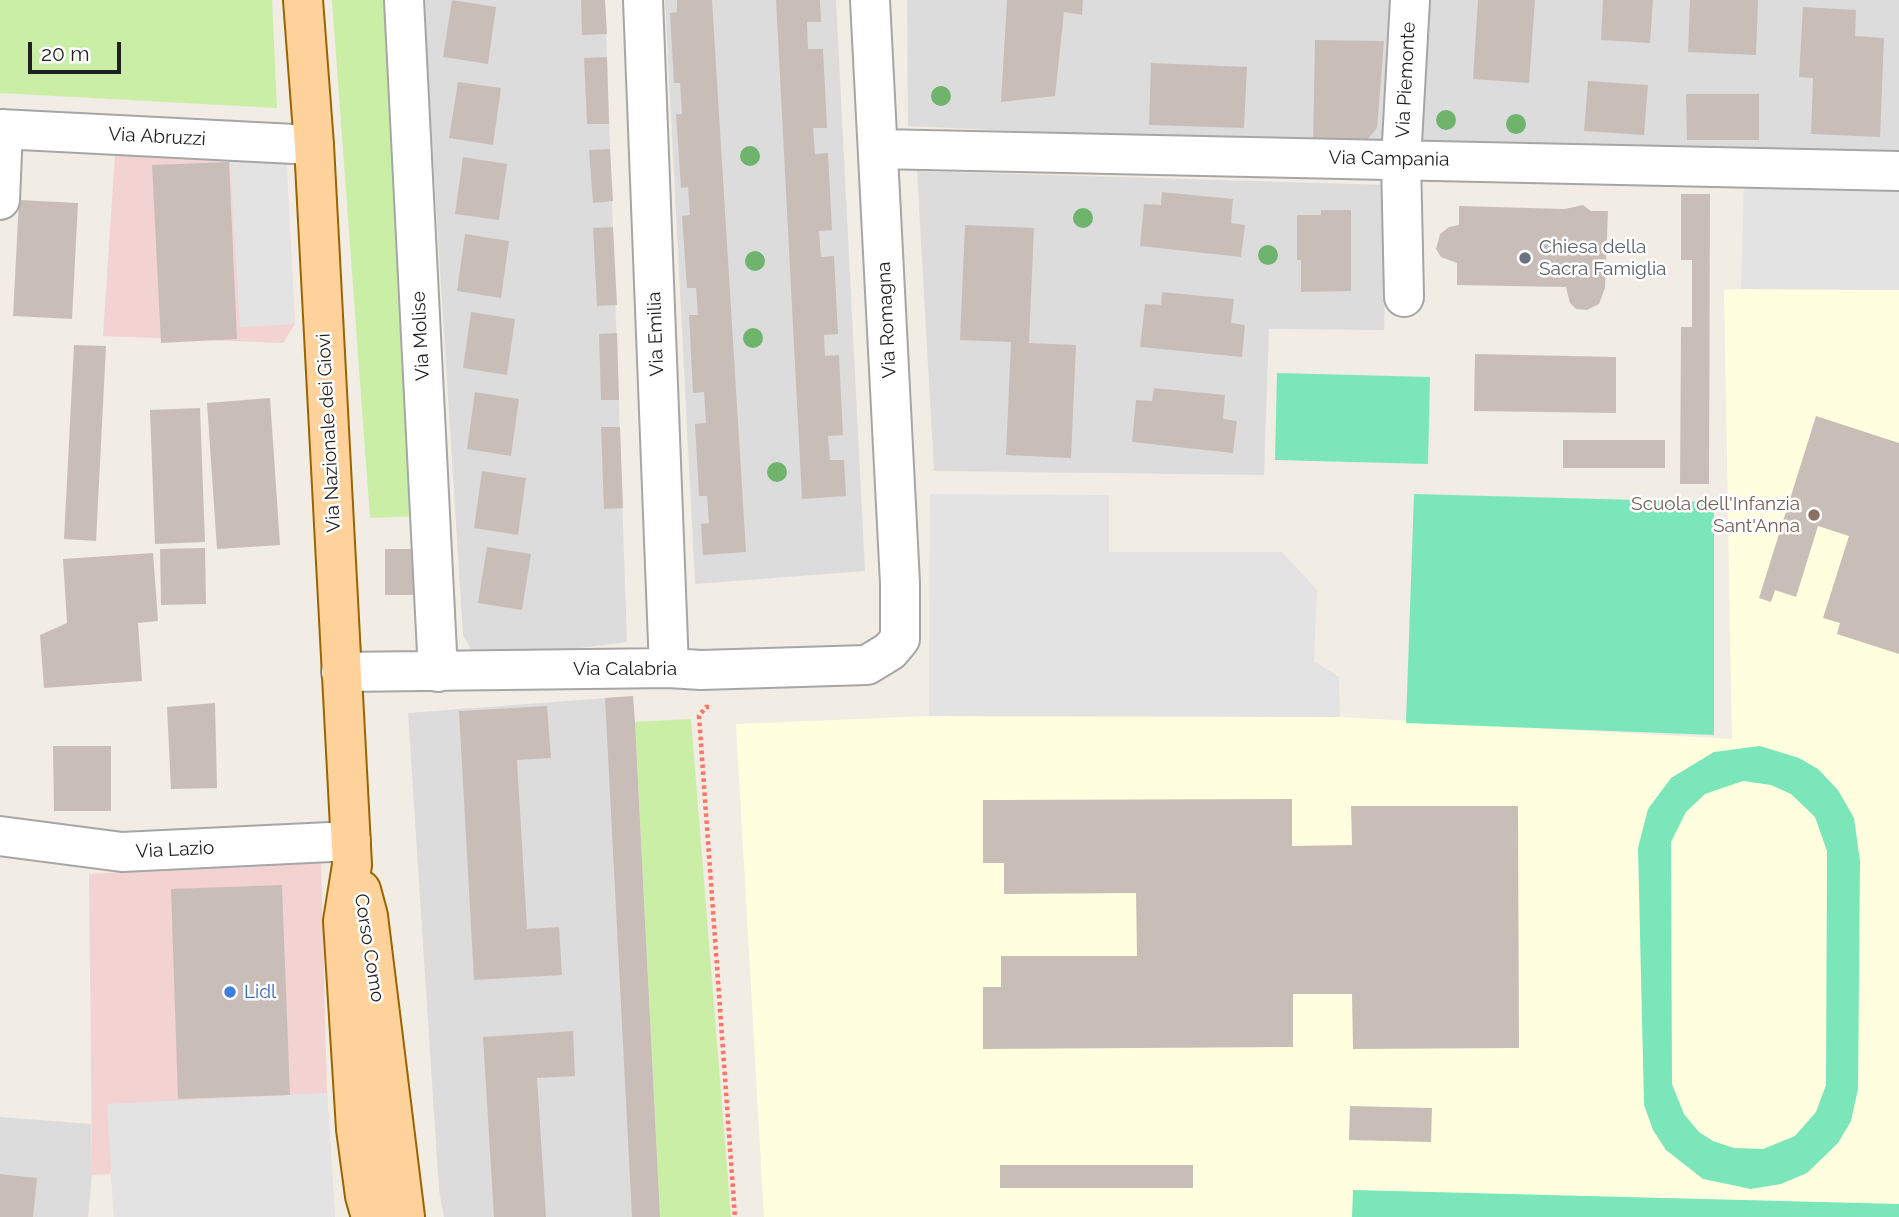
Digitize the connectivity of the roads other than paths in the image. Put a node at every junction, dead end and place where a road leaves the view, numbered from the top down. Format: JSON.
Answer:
{"nodes":[{"id":1,"x":303,"y":0,"type":"edge"},
{"id":2,"x":404,"y":0,"type":"edge"},
{"id":3,"x":643,"y":0,"type":"edge"},
{"id":4,"x":870,"y":0,"type":"edge"},
{"id":5,"x":1410,"y":0,"type":"edge"},
{"id":6,"x":1,"y":129,"type":"edge"},
{"id":7,"x":314,"y":145,"type":"junction"},
{"id":8,"x":879,"y":149,"type":"junction"},
{"id":9,"x":1401,"y":160,"type":"junction"},
{"id":10,"x":1899,"y":172,"type":"edge"},
{"id":11,"x":0,"y":200,"type":"edge"},
{"id":12,"x":1404,"y":297,"type":"dead end"},
{"id":13,"x":900,"y":639,"type":"joint"},
{"id":14,"x":669,"y":668,"type":"junction"},
{"id":15,"x":341,"y":672,"type":"junction"},
{"id":16,"x":438,"y":672,"type":"junction"},
{"id":17,"x":0,"y":836,"type":"edge"},
{"id":18,"x":352,"y":853,"type":"junction"},
{"id":19,"x":371,"y":1217,"type":"edge"},
{"id":20,"x":405,"y":1217,"type":"edge"}],
"edges":[{"from":1,"to":7,"type":"main road","name":"Via Nazionale dei Giovi"},
{"from":2,"to":16,"type":"street","name":"Via Molise"},
{"from":3,"to":14,"type":"street","name":"Via Emilia"},
{"from":4,"to":8,"type":"street","name":"Via Romagna"},
{"from":5,"to":9,"type":"street","name":"Via Piemonte"},
{"from":6,"to":7,"type":"street","name":"Via Abruzzi"},
{"from":6,"to":11,"type":"street"},
{"from":7,"to":15,"type":"main road","name":"Via Nazionale dei Giovi"},
{"from":8,"to":9,"type":"street","name":"Via Campania"},
{"from":8,"to":13,"type":"street","name":"Via Romagna"},
{"from":9,"to":10,"type":"street","name":"Via Campania"},
{"from":9,"to":12,"type":"street","name":"Via Piemonte"},
{"from":13,"to":14,"type":"street","name":"Via Calabria"},
{"from":14,"to":16,"type":"street","name":"Via Calabria"},
{"from":15,"to":16,"type":"street","name":"Via Calabria"},
{"from":15,"to":18,"type":"main road","name":"Via Nazionale dei Giovi"},
{"from":17,"to":18,"type":"street","name":"Via Lazio"},
{"from":18,"to":19,"type":"main road","name":"Corso Como"},
{"from":18,"to":20,"type":"main road","name":"Corso Como"}]}
